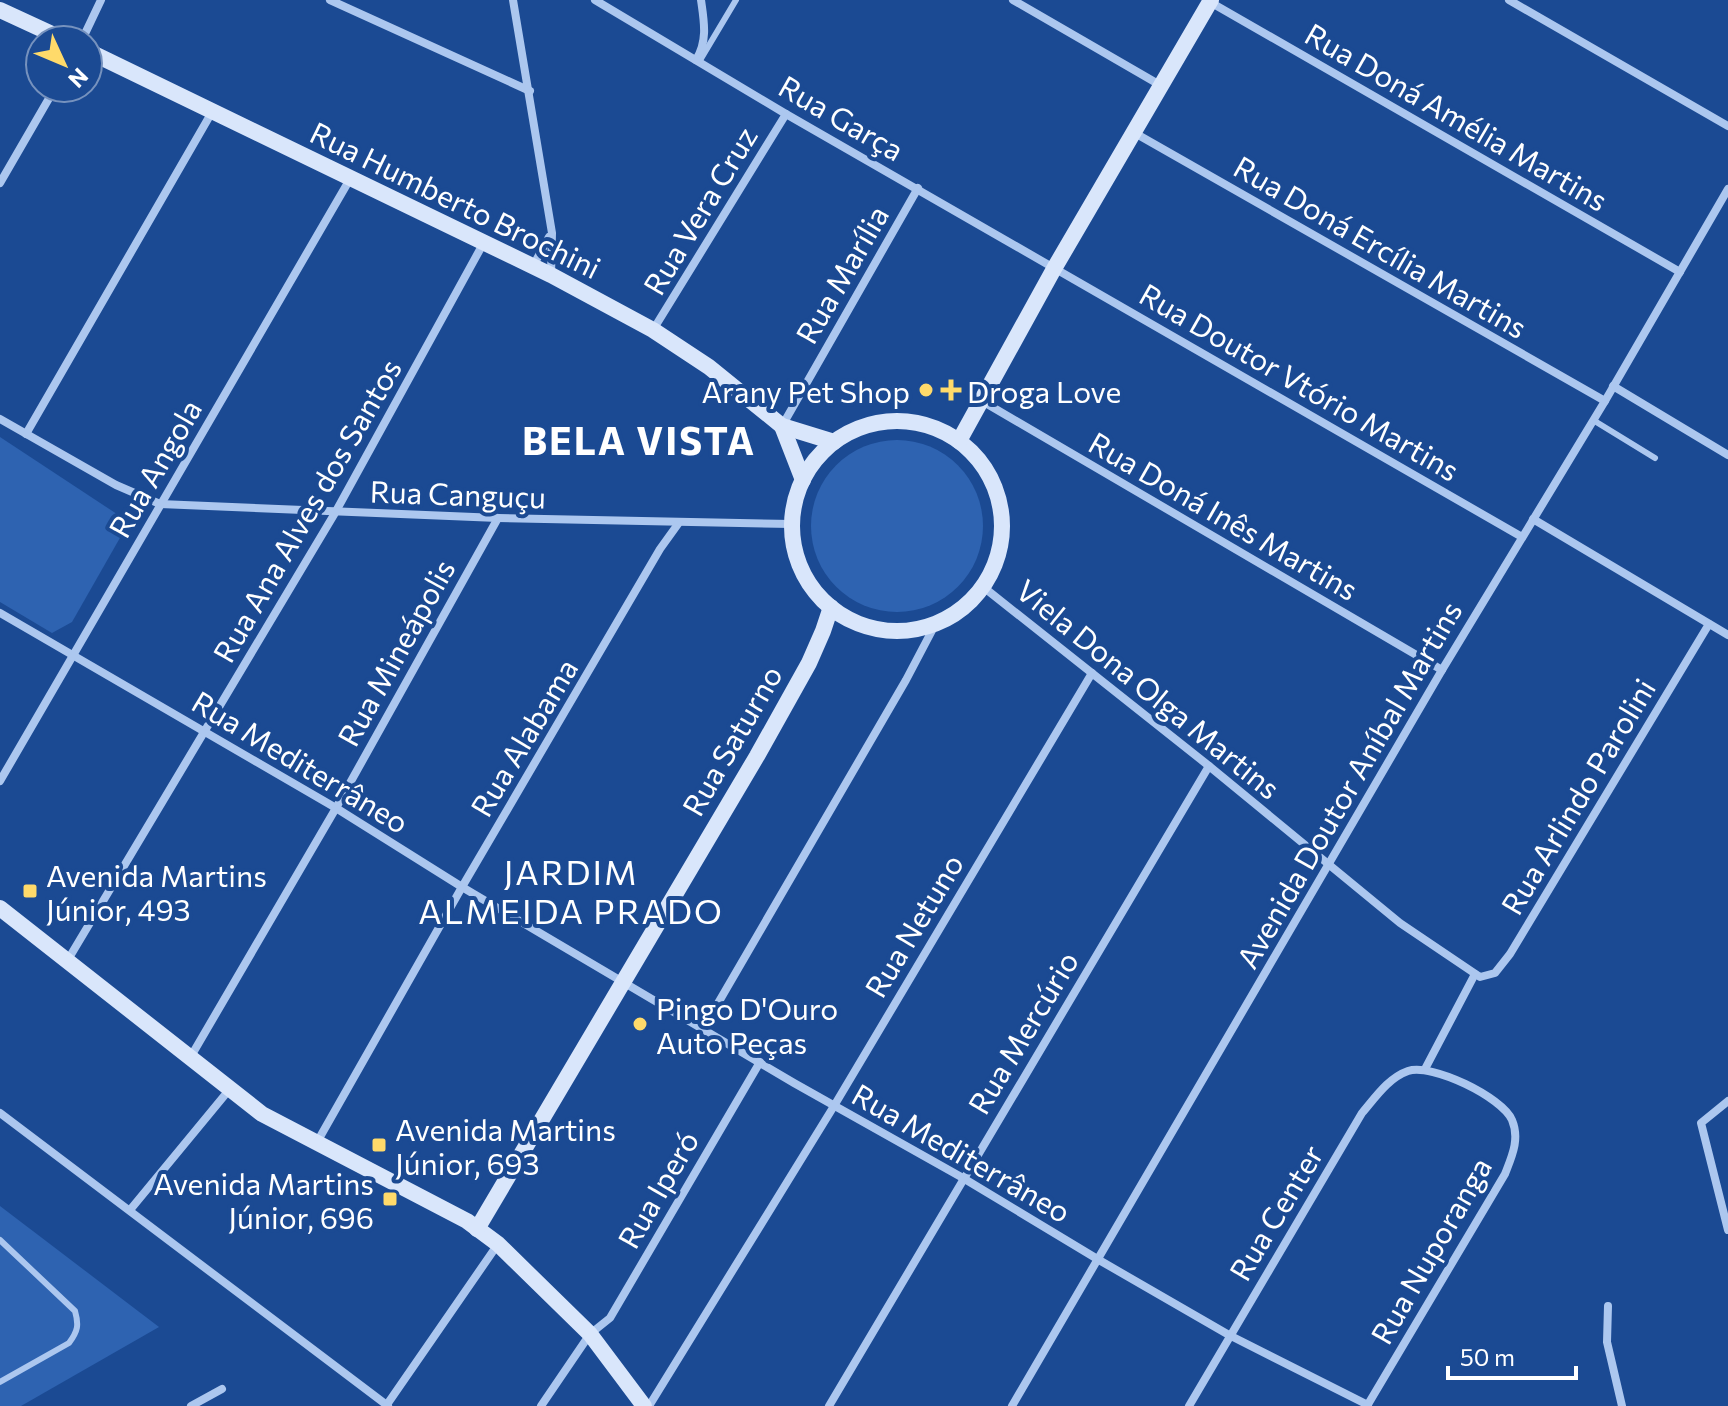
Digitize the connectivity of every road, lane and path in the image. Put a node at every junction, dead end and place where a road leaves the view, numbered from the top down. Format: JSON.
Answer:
{"nodes":[{"id":1,"x":101,"y":0,"type":"edge"},
{"id":2,"x":330,"y":0,"type":"edge"},
{"id":3,"x":352,"y":0,"type":"edge"},
{"id":4,"x":513,"y":0,"type":"edge"},
{"id":5,"x":585,"y":0,"type":"edge"},
{"id":6,"x":595,"y":0,"type":"edge"},
{"id":7,"x":701,"y":0,"type":"edge"},
{"id":8,"x":736,"y":0,"type":"edge"},
{"id":9,"x":1013,"y":0,"type":"edge"},
{"id":10,"x":1509,"y":0,"type":"edge"},
{"id":11,"x":1210,"y":1,"type":"edge"},
{"id":12,"x":606,"y":7,"type":"junction"},
{"id":13,"x":0,"y":10,"type":"edge"},
{"id":14,"x":351,"y":10,"type":"junction"},
{"id":15,"x":30,"y":24,"type":"edge"},
{"id":16,"x":90,"y":24,"type":"edge"},
{"id":17,"x":104,"y":59,"type":"edge"},
{"id":18,"x":698,"y":61,"type":"junction"},
{"id":19,"x":1160,"y":85,"type":"junction"},
{"id":20,"x":530,"y":91,"type":"junction"},
{"id":21,"x":46,"y":104,"type":"edge"},
{"id":22,"x":213,"y":111,"type":"junction"},
{"id":23,"x":786,"y":114,"type":"junction"},
{"id":24,"x":1728,"y":126,"type":"edge"},
{"id":25,"x":1132,"y":132,"type":"junction"},
{"id":26,"x":350,"y":179,"type":"junction"},
{"id":27,"x":0,"y":183,"type":"edge"},
{"id":28,"x":918,"y":188,"type":"junction"},
{"id":29,"x":1728,"y":189,"type":"edge"},
{"id":30,"x":552,"y":233,"type":"junction"},
{"id":31,"x":483,"y":244,"type":"junction"},
{"id":32,"x":533,"y":266,"type":"junction"},
{"id":33,"x":1055,"y":267,"type":"junction"},
{"id":34,"x":1680,"y":272,"type":"junction"},
{"id":35,"x":551,"y":275,"type":"junction"},
{"id":36,"x":653,"y":330,"type":"junction"},
{"id":37,"x":1613,"y":386,"type":"junction"},
{"id":38,"x":982,"y":401,"type":"junction"},
{"id":39,"x":1605,"y":401,"type":"junction"},
{"id":40,"x":0,"y":419,"type":"edge"},
{"id":41,"x":1593,"y":420,"type":"junction"},
{"id":42,"x":782,"y":426,"type":"junction"},
{"id":43,"x":26,"y":434,"type":"junction"},
{"id":44,"x":959,"y":441,"type":"junction"},
{"id":45,"x":834,"y":442,"type":"junction"},
{"id":46,"x":1728,"y":455,"type":"edge"},
{"id":47,"x":1655,"y":458,"type":"dead end"},
{"id":48,"x":803,"y":480,"type":"junction"},
{"id":49,"x":160,"y":504,"type":"junction"},
{"id":50,"x":335,"y":513,"type":"junction"},
{"id":51,"x":498,"y":518,"type":"junction"},
{"id":52,"x":1533,"y":519,"type":"junction"},
{"id":53,"x":678,"y":524,"type":"junction"},
{"id":54,"x":792,"y":524,"type":"junction"},
{"id":55,"x":1522,"y":537,"type":"junction"},
{"id":56,"x":982,"y":586,"type":"junction"},
{"id":57,"x":831,"y":607,"type":"junction"},
{"id":58,"x":0,"y":613,"type":"edge"},
{"id":59,"x":936,"y":623,"type":"junction"},
{"id":60,"x":1709,"y":624,"type":"junction"},
{"id":61,"x":1728,"y":635,"type":"edge"},
{"id":62,"x":74,"y":655,"type":"junction"},
{"id":63,"x":1442,"y":670,"type":"junction"},
{"id":64,"x":1092,"y":673,"type":"junction"},
{"id":65,"x":206,"y":732,"type":"junction"},
{"id":66,"x":1209,"y":766,"type":"junction"},
{"id":67,"x":0,"y":781,"type":"edge"},
{"id":68,"x":336,"y":808,"type":"junction"},
{"id":69,"x":1328,"y":865,"type":"junction"},
{"id":70,"x":462,"y":887,"type":"junction"},
{"id":71,"x":0,"y":908,"type":"edge"},
{"id":72,"x":66,"y":963,"type":"junction"},
{"id":73,"x":1475,"y":974,"type":"junction"},
{"id":74,"x":623,"y":981,"type":"junction"},
{"id":75,"x":703,"y":1029,"type":"junction"},
{"id":76,"x":190,"y":1059,"type":"junction"},
{"id":77,"x":760,"y":1062,"type":"junction"},
{"id":78,"x":1425,"y":1069,"type":"junction"},
{"id":79,"x":229,"y":1090,"type":"junction"},
{"id":80,"x":1728,"y":1101,"type":"edge"},
{"id":81,"x":834,"y":1106,"type":"junction"},
{"id":82,"x":0,"y":1113,"type":"edge"},
{"id":83,"x":316,"y":1144,"type":"junction"},
{"id":84,"x":963,"y":1178,"type":"junction"},
{"id":85,"x":130,"y":1210,"type":"junction"},
{"id":86,"x":477,"y":1229,"type":"junction"},
{"id":87,"x":1728,"y":1230,"type":"edge"},
{"id":88,"x":0,"y":1240,"type":"edge"},
{"id":89,"x":498,"y":1244,"type":"junction"},
{"id":90,"x":1099,"y":1260,"type":"junction"},
{"id":91,"x":1608,"y":1306,"type":"dead end"},
{"id":92,"x":590,"y":1334,"type":"junction"},
{"id":93,"x":1229,"y":1335,"type":"junction"},
{"id":94,"x":0,"y":1382,"type":"edge"},
{"id":95,"x":222,"y":1389,"type":"dead end"},
{"id":96,"x":191,"y":1406,"type":"edge"},
{"id":97,"x":387,"y":1406,"type":"edge"},
{"id":98,"x":541,"y":1406,"type":"edge"},
{"id":99,"x":646,"y":1406,"type":"edge"},
{"id":100,"x":829,"y":1406,"type":"edge"},
{"id":101,"x":1012,"y":1406,"type":"edge"},
{"id":102,"x":1189,"y":1406,"type":"edge"},
{"id":103,"x":1367,"y":1406,"type":"edge"},
{"id":104,"x":1622,"y":1406,"type":"edge"}],
"edges":[{"from":1,"to":16,"type":"street"},
{"from":2,"to":14,"type":"street"},
{"from":3,"to":14,"type":"street"},
{"from":4,"to":20,"type":"street"},
{"from":5,"to":12,"type":"street","name":"Rua Garça"},
{"from":6,"to":12,"type":"street","name":"Rua Garça"},
{"from":7,"to":18,"type":"street"},
{"from":8,"to":18,"type":"lane"},
{"from":9,"to":19,"type":"street"},
{"from":10,"to":24,"type":"street"},
{"from":11,"to":19,"type":"street"},
{"from":11,"to":34,"type":"street","name":"Rua Doná Amélia Martins"},
{"from":12,"to":18,"type":"street","name":"Rua Garça"},
{"from":13,"to":15,"type":"street"},
{"from":14,"to":20,"type":"street"},
{"from":17,"to":22,"type":"street","name":"Rua Humberto Brochini"},
{"from":18,"to":23,"type":"street","name":"Rua Garça"},
{"from":19,"to":25,"type":"street"},
{"from":20,"to":30,"type":"street"},
{"from":21,"to":27,"type":"street"},
{"from":22,"to":26,"type":"street","name":"Rua Humberto Brochini"},
{"from":22,"to":43,"type":"street"},
{"from":23,"to":28,"type":"street","name":"Rua Garça"},
{"from":23,"to":36,"type":"street","name":"Rua Vera Cruz"},
{"from":25,"to":33,"type":"street"},
{"from":25,"to":39,"type":"street","name":"Rua Doná Ercília Martins"},
{"from":26,"to":31,"type":"street","name":"Rua Humberto Brochini"},
{"from":26,"to":49,"type":"street","name":"Rua Angola"},
{"from":28,"to":33,"type":"street","name":"Rua Garça"},
{"from":28,"to":42,"type":"street","name":"Rua Marília"},
{"from":29,"to":34,"type":"street","name":"Avenida Doutor Aníbal Martins"},
{"from":30,"to":32,"type":"street"},
{"from":30,"to":35,"type":"street"},
{"from":31,"to":32,"type":"street","name":"Rua Humberto Brochini"},
{"from":31,"to":50,"type":"street","name":"Rua Ana Alves dos Santos"},
{"from":32,"to":35,"type":"street","name":"Rua Humberto Brochini"},
{"from":33,"to":38,"type":"street"},
{"from":33,"to":55,"type":"street","name":"Rua Doutor Vtório Martins"},
{"from":34,"to":37,"type":"street","name":"Avenida Doutor Aníbal Martins"},
{"from":35,"to":36,"type":"street","name":"Rua Humberto Brochini"},
{"from":36,"to":42,"type":"street","name":"Rua Humberto Brochini"},
{"from":37,"to":39,"type":"street","name":"Avenida Doutor Aníbal Martins"},
{"from":37,"to":46,"type":"street"},
{"from":38,"to":44,"type":"street"},
{"from":38,"to":63,"type":"street","name":"Rua Doná Inês Martins"},
{"from":39,"to":41,"type":"street","name":"Avenida Doutor Aníbal Martins"},
{"from":40,"to":43,"type":"street","name":"Rua Canguçu"},
{"from":41,"to":47,"type":"lane"},
{"from":41,"to":52,"type":"street","name":"Avenida Doutor Aníbal Martins"},
{"from":42,"to":45,"type":"street","name":"Rua Humberto Brochini"},
{"from":42,"to":48,"type":"street","name":"Rua Humberto Brochini"},
{"from":43,"to":49,"type":"street","name":"Rua Canguçu"},
{"from":44,"to":45,"type":"street"},
{"from":44,"to":56,"type":"street"},
{"from":45,"to":48,"type":"street"},
{"from":48,"to":54,"type":"street"},
{"from":49,"to":50,"type":"street","name":"Rua Canguçu"},
{"from":49,"to":62,"type":"street","name":"Rua Angola"},
{"from":50,"to":51,"type":"street","name":"Rua Canguçu"},
{"from":50,"to":65,"type":"street","name":"Rua Ana Alves dos Santos"},
{"from":51,"to":53,"type":"street","name":"Rua Canguçu"},
{"from":51,"to":68,"type":"street","name":"Rua Mineápolis"},
{"from":52,"to":55,"type":"street","name":"Avenida Doutor Aníbal Martins"},
{"from":52,"to":60,"type":"street"},
{"from":53,"to":54,"type":"street","name":"Rua Canguçu"},
{"from":53,"to":70,"type":"street","name":"Rua Alabama"},
{"from":54,"to":57,"type":"street"},
{"from":55,"to":63,"type":"street","name":"Avenida Doutor Aníbal Martins"},
{"from":56,"to":59,"type":"street"},
{"from":56,"to":64,"type":"street","name":"Viela Dona Olga Martins"},
{"from":57,"to":59,"type":"street"},
{"from":57,"to":74,"type":"street","name":"Rua Saturno"},
{"from":58,"to":62,"type":"street","name":"Rua Mediterrâneo"},
{"from":59,"to":75,"type":"street"},
{"from":60,"to":61,"type":"street"},
{"from":60,"to":73,"type":"street","name":"Rua Arlindo Parolini"},
{"from":62,"to":65,"type":"street","name":"Rua Mediterrâneo"},
{"from":62,"to":67,"type":"street","name":"Rua Angola"},
{"from":63,"to":69,"type":"street","name":"Avenida Doutor Aníbal Martins"},
{"from":64,"to":66,"type":"street","name":"Viela Dona Olga Martins"},
{"from":64,"to":81,"type":"street","name":"Rua Netuno"},
{"from":65,"to":68,"type":"street","name":"Rua Mediterrâneo"},
{"from":65,"to":72,"type":"street","name":"Rua Ana Alves dos Santos"},
{"from":66,"to":69,"type":"street","name":"Viela Dona Olga Martins"},
{"from":66,"to":84,"type":"street","name":"Rua Mercúrio"},
{"from":68,"to":70,"type":"street","name":"Rua Mediterrâneo"},
{"from":68,"to":76,"type":"street","name":"Rua Mineápolis"},
{"from":69,"to":73,"type":"street","name":"Viela Dona Olga Martins"},
{"from":69,"to":90,"type":"street","name":"Avenida Doutor Aníbal Martins"},
{"from":70,"to":74,"type":"street","name":"Rua Mediterrâneo"},
{"from":70,"to":83,"type":"street","name":"Rua Alabama"},
{"from":71,"to":72,"type":"street"},
{"from":72,"to":76,"type":"street"},
{"from":73,"to":78,"type":"street"},
{"from":74,"to":75,"type":"street","name":"Rua Mediterrâneo"},
{"from":74,"to":86,"type":"street","name":"Rua Saturno"},
{"from":75,"to":77,"type":"street","name":"Rua Mediterrâneo"},
{"from":76,"to":79,"type":"street"},
{"from":77,"to":81,"type":"street","name":"Rua Mediterrâneo"},
{"from":77,"to":92,"type":"street","name":"Rua Iperó"},
{"from":78,"to":93,"type":"street","name":"Rua Center"},
{"from":78,"to":103,"type":"street","name":"Rua Nuporanga"},
{"from":79,"to":83,"type":"street"},
{"from":79,"to":85,"type":"street"},
{"from":80,"to":87,"type":"street"},
{"from":81,"to":84,"type":"street","name":"Rua Mediterrâneo"},
{"from":81,"to":99,"type":"street","name":"Rua Netuno"},
{"from":82,"to":85,"type":"street"},
{"from":83,"to":86,"type":"street"},
{"from":84,"to":90,"type":"street","name":"Rua Mediterrâneo"},
{"from":84,"to":100,"type":"street","name":"Rua Mercúrio"},
{"from":85,"to":97,"type":"street"},
{"from":86,"to":89,"type":"street"},
{"from":88,"to":94,"type":"lane"},
{"from":89,"to":92,"type":"street"},
{"from":89,"to":97,"type":"street"},
{"from":90,"to":93,"type":"street","name":"Rua Mediterrâneo"},
{"from":90,"to":101,"type":"street","name":"Avenida Doutor Aníbal Martins"},
{"from":91,"to":104,"type":"street"},
{"from":92,"to":98,"type":"street","name":"Rua Iperó"},
{"from":92,"to":99,"type":"street"},
{"from":93,"to":102,"type":"street","name":"Rua Center"},
{"from":93,"to":103,"type":"street","name":"Rua Mediterrâneo"},
{"from":95,"to":96,"type":"street"}]}
